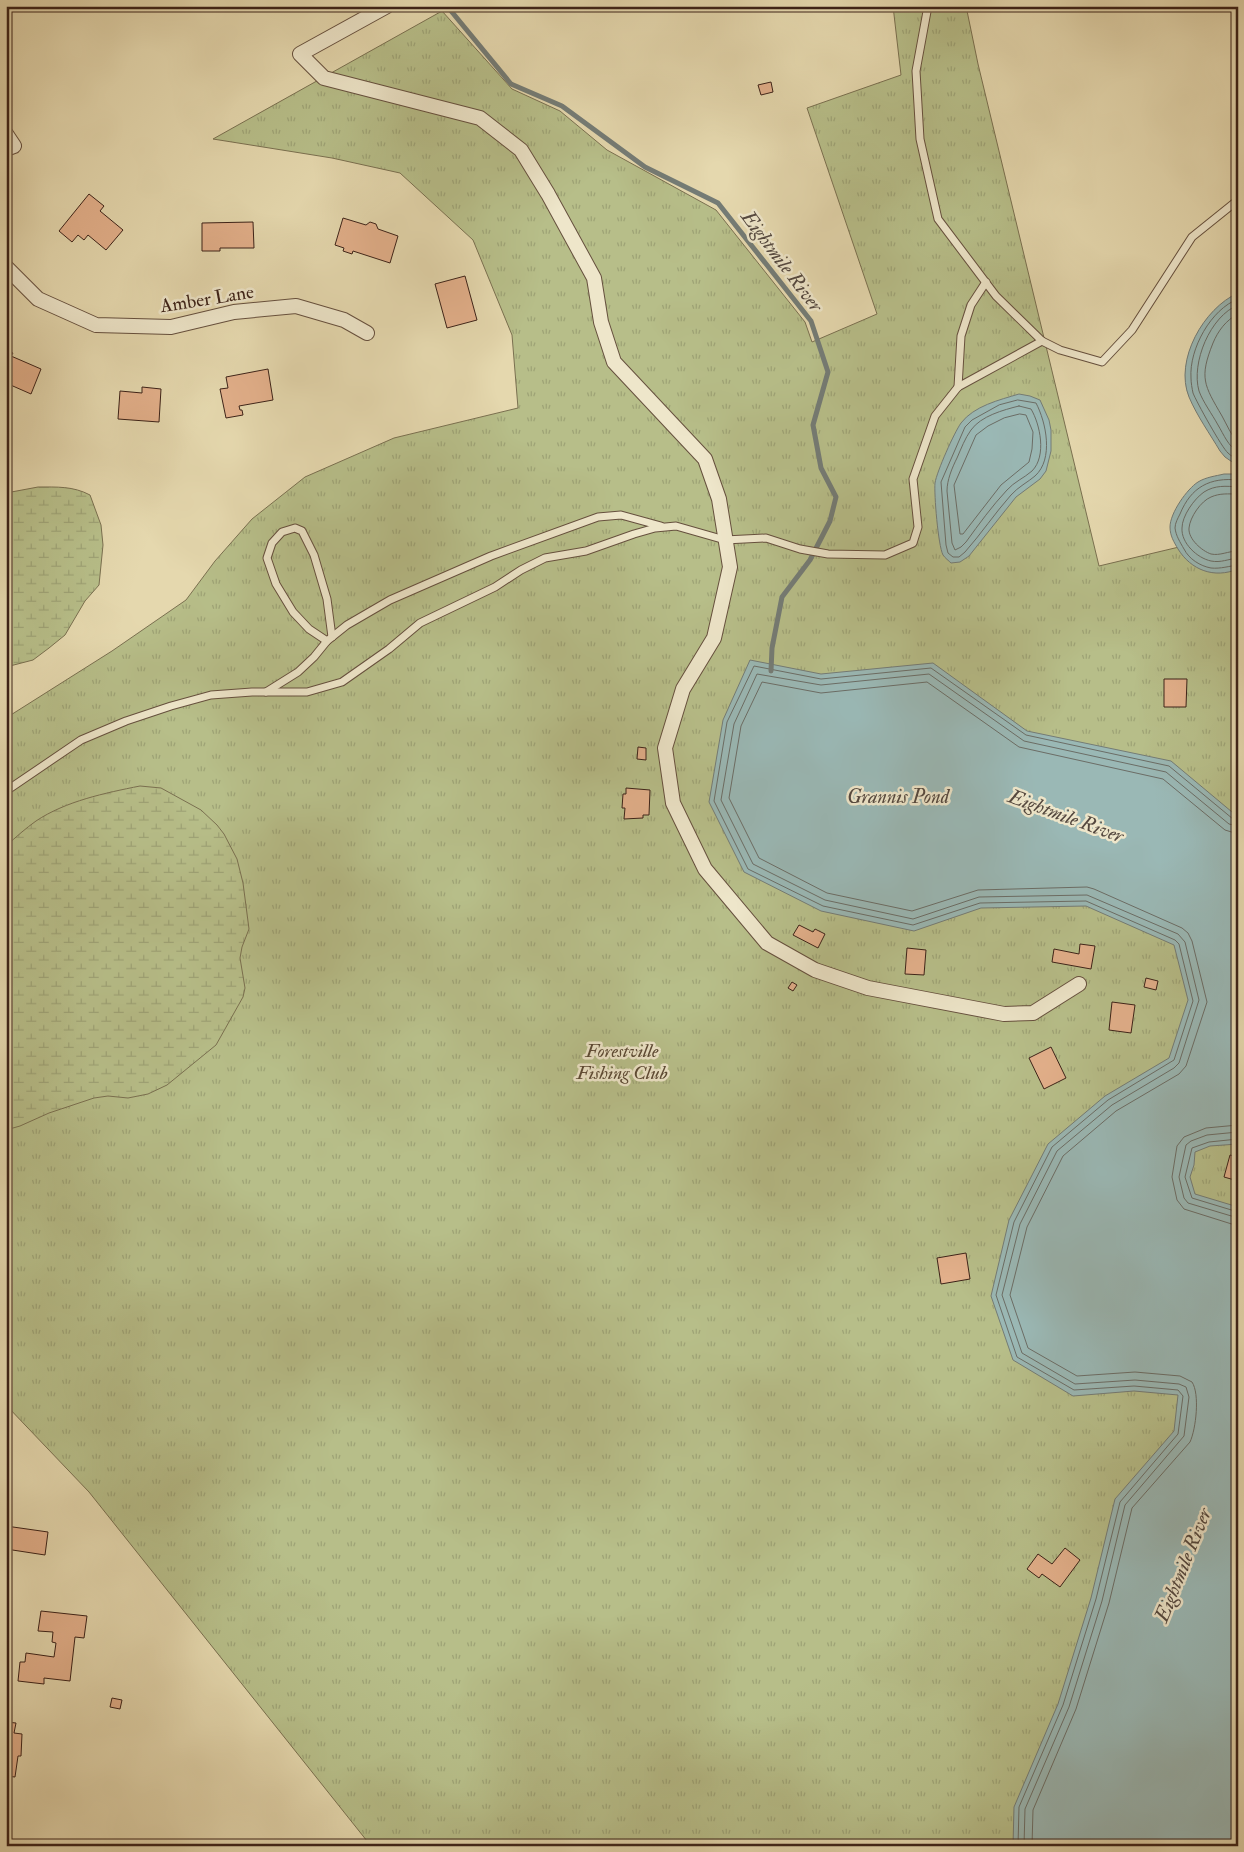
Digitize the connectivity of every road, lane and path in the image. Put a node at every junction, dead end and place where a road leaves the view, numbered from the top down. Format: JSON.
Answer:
{"nodes":[{"id":1,"x":387,"y":6,"type":"edge"},
{"id":2,"x":928,"y":6,"type":"edge"},
{"id":3,"x":6,"y":134,"type":"edge"},
{"id":4,"x":6,"y":149,"type":"edge"},
{"id":5,"x":1238,"y":200,"type":"edge"},
{"id":6,"x":6,"y":267,"type":"edge"},
{"id":7,"x":986,"y":282,"type":"junction"},
{"id":8,"x":367,"y":333,"type":"dead end"},
{"id":9,"x":1042,"y":341,"type":"junction"},
{"id":10,"x":958,"y":387,"type":"junction"},
{"id":11,"x":664,"y":527,"type":"junction"},
{"id":12,"x":726,"y":540,"type":"junction"},
{"id":13,"x":330,"y":639,"type":"junction"},
{"id":14,"x":266,"y":692,"type":"junction"},
{"id":15,"x":6,"y":791,"type":"edge"},
{"id":16,"x":1080,"y":984,"type":"dead end"}],
"edges":[{"from":1,"to":12,"type":"street"},
{"from":2,"to":7,"type":"lane"},
{"from":3,"to":4,"type":"street"},
{"from":5,"to":9,"type":"lane"},
{"from":6,"to":8,"type":"street","name":"Amber Lane"},
{"from":7,"to":9,"type":"lane"},
{"from":7,"to":10,"type":"lane"},
{"from":9,"to":10,"type":"lane"},
{"from":10,"to":12,"type":"lane"},
{"from":11,"to":12,"type":"lane"},
{"from":11,"to":13,"type":"lane"},
{"from":11,"to":14,"type":"lane"},
{"from":12,"to":16,"type":"street"},
{"from":13,"to":13,"type":"lane"},
{"from":13,"to":14,"type":"lane"},
{"from":14,"to":15,"type":"lane"}]}
